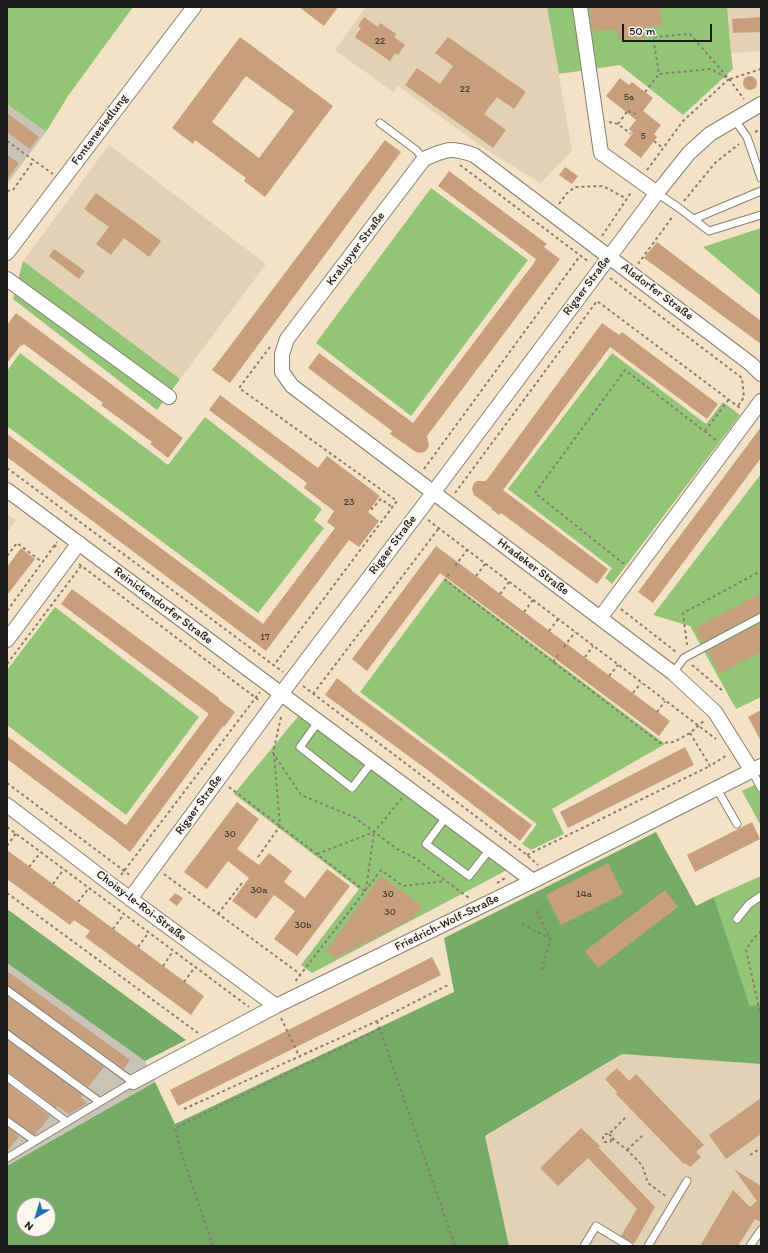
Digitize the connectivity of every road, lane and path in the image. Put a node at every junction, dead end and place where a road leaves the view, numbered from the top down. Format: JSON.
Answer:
{"nodes":[{"id":1,"x":194,"y":7,"type":"edge"},
{"id":2,"x":580,"y":7,"type":"edge"},
{"id":3,"x":761,"y":69,"type":"edge"},
{"id":4,"x":659,"y":74,"type":"junction"},
{"id":5,"x":729,"y":79,"type":"junction"},
{"id":6,"x":645,"y":92,"type":"dead end"},
{"id":7,"x":757,"y":106,"type":"edge"},
{"id":8,"x":636,"y":114,"type":"dead end"},
{"id":9,"x":596,"y":119,"type":"junction"},
{"id":10,"x":734,"y":119,"type":"junction"},
{"id":11,"x":380,"y":124,"type":"dead end"},
{"id":12,"x":618,"y":124,"type":"junction"},
{"id":13,"x":761,"y":129,"type":"edge"},
{"id":14,"x":632,"y":134,"type":"dead end"},
{"id":15,"x":747,"y":137,"type":"junction"},
{"id":16,"x":7,"y":141,"type":"edge"},
{"id":17,"x":654,"y":141,"type":"dead end"},
{"id":18,"x":663,"y":148,"type":"junction"},
{"id":19,"x":474,"y":155,"type":"joint"},
{"id":20,"x":424,"y":159,"type":"junction"},
{"id":21,"x":34,"y":160,"type":"junction"},
{"id":22,"x":761,"y":178,"type":"edge"},
{"id":23,"x":62,"y":180,"type":"junction"},
{"id":24,"x":640,"y":181,"type":"junction"},
{"id":25,"x":7,"y":191,"type":"edge"},
{"id":26,"x":761,"y":191,"type":"edge"},
{"id":27,"x":657,"y":193,"type":"junction"},
{"id":28,"x":627,"y":198,"type":"junction"},
{"id":29,"x":679,"y":208,"type":"junction"},
{"id":30,"x":551,"y":214,"type":"junction"},
{"id":31,"x":761,"y":215,"type":"edge"},
{"id":32,"x":694,"y":219,"type":"junction"},
{"id":33,"x":594,"y":246,"type":"junction"},
{"id":34,"x":7,"y":253,"type":"edge"},
{"id":35,"x":580,"y":256,"type":"dead end"},
{"id":36,"x":609,"y":257,"type":"junction"},
{"id":37,"x":631,"y":273,"type":"junction"},
{"id":38,"x":7,"y":279,"type":"edge"},
{"id":39,"x":270,"y":347,"type":"dead end"},
{"id":40,"x":761,"y":374,"type":"edge"},
{"id":41,"x":292,"y":386,"type":"joint"},
{"id":42,"x":169,"y":397,"type":"dead end"},
{"id":43,"x":729,"y":400,"type":"junction"},
{"id":44,"x":761,"y":401,"type":"edge"},
{"id":45,"x":751,"y":416,"type":"junction"},
{"id":46,"x":705,"y":431,"type":"junction"},
{"id":47,"x":727,"y":448,"type":"junction"},
{"id":48,"x":7,"y":468,"type":"edge"},
{"id":49,"x":416,"y":479,"type":"junction"},
{"id":50,"x":7,"y":490,"type":"edge"},
{"id":51,"x":433,"y":493,"type":"junction"},
{"id":52,"x":448,"y":503,"type":"junction"},
{"id":53,"x":392,"y":507,"type":"junction"},
{"id":54,"x":371,"y":508,"type":"dead end"},
{"id":55,"x":418,"y":512,"type":"junction"},
{"id":56,"x":439,"y":528,"type":"junction"},
{"id":57,"x":64,"y":532,"type":"junction"},
{"id":58,"x":79,"y":543,"type":"junction"},
{"id":59,"x":54,"y":546,"type":"junction"},
{"id":60,"x":467,"y":550,"type":"junction"},
{"id":61,"x":7,"y":556,"type":"edge"},
{"id":62,"x":69,"y":557,"type":"junction"},
{"id":63,"x":42,"y":562,"type":"junction"},
{"id":64,"x":485,"y":564,"type":"junction"},
{"id":65,"x":81,"y":566,"type":"junction"},
{"id":66,"x":455,"y":566,"type":"dead end"},
{"id":67,"x":761,"y":571,"type":"edge"},
{"id":68,"x":634,"y":572,"type":"junction"},
{"id":69,"x":449,"y":574,"type":"dead end"},
{"id":70,"x":476,"y":576,"type":"dead end"},
{"id":71,"x":509,"y":582,"type":"junction"},
{"id":72,"x":500,"y":594,"type":"dead end"},
{"id":73,"x":533,"y":600,"type":"junction"},
{"id":74,"x":612,"y":602,"type":"junction"},
{"id":75,"x":7,"y":611,"type":"edge"},
{"id":76,"x":524,"y":612,"type":"dead end"},
{"id":77,"x":761,"y":617,"type":"edge"},
{"id":78,"x":600,"y":618,"type":"junction"},
{"id":79,"x":558,"y":619,"type":"dead end"},
{"id":80,"x":549,"y":631,"type":"dead end"},
{"id":81,"x":575,"y":632,"type":"dead end"},
{"id":82,"x":7,"y":640,"type":"edge"},
{"id":83,"x":593,"y":646,"type":"junction"},
{"id":84,"x":564,"y":647,"type":"dead end"},
{"id":85,"x":558,"y":656,"type":"dead end"},
{"id":86,"x":584,"y":657,"type":"dead end"},
{"id":87,"x":684,"y":658,"type":"junction"},
{"id":88,"x":553,"y":662,"type":"junction"},
{"id":89,"x":7,"y":664,"type":"edge"},
{"id":90,"x":274,"y":665,"type":"junction"},
{"id":91,"x":618,"y":665,"type":"junction"},
{"id":92,"x":673,"y":673,"type":"junction"},
{"id":93,"x":609,"y":676,"type":"dead end"},
{"id":94,"x":292,"y":678,"type":"junction"},
{"id":95,"x":267,"y":683,"type":"junction"},
{"id":96,"x":641,"y":683,"type":"junction"},
{"id":97,"x":723,"y":691,"type":"dead end"},
{"id":98,"x":633,"y":693,"type":"dead end"},
{"id":99,"x":281,"y":694,"type":"junction"},
{"id":100,"x":313,"y":694,"type":"junction"},
{"id":101,"x":256,"y":697,"type":"junction"},
{"id":102,"x":665,"y":701,"type":"junction"},
{"id":103,"x":270,"y":708,"type":"junction"},
{"id":104,"x":657,"y":712,"type":"dead end"},
{"id":105,"x":715,"y":712,"type":"junction"},
{"id":106,"x":318,"y":722,"type":"junction"},
{"id":107,"x":698,"y":725,"type":"junction"},
{"id":108,"x":690,"y":733,"type":"junction"},
{"id":109,"x":721,"y":743,"type":"dead end"},
{"id":110,"x":273,"y":753,"type":"junction"},
{"id":111,"x":743,"y":755,"type":"junction"},
{"id":112,"x":372,"y":762,"type":"junction"},
{"id":113,"x":710,"y":766,"type":"junction"},
{"id":114,"x":756,"y":768,"type":"edge"},
{"id":115,"x":219,"y":779,"type":"junction"},
{"id":116,"x":7,"y":783,"type":"edge"},
{"id":117,"x":761,"y":788,"type":"edge"},
{"id":118,"x":409,"y":789,"type":"junction"},
{"id":119,"x":717,"y":789,"type":"junction"},
{"id":120,"x":7,"y":805,"type":"edge"},
{"id":121,"x":446,"y":817,"type":"junction"},
{"id":122,"x":737,"y":824,"type":"dead end"},
{"id":123,"x":280,"y":826,"type":"junction"},
{"id":124,"x":7,"y":827,"type":"edge"},
{"id":125,"x":374,"y":832,"type":"junction"},
{"id":126,"x":16,"y":833,"type":"junction"},
{"id":127,"x":7,"y":846,"type":"edge"},
{"id":128,"x":490,"y":849,"type":"junction"},
{"id":129,"x":40,"y":852,"type":"junction"},
{"id":130,"x":318,"y":854,"type":"junction"},
{"id":131,"x":527,"y":855,"type":"junction"},
{"id":132,"x":258,"y":857,"type":"dead end"},
{"id":133,"x":29,"y":867,"type":"dead end"},
{"id":134,"x":64,"y":869,"type":"junction"},
{"id":135,"x":124,"y":871,"type":"junction"},
{"id":136,"x":518,"y":871,"type":"junction"},
{"id":137,"x":548,"y":873,"type":"junction"},
{"id":138,"x":164,"y":874,"type":"dead end"},
{"id":139,"x":446,"y":880,"type":"junction"},
{"id":140,"x":533,"y":881,"type":"junction"},
{"id":141,"x":53,"y":884,"type":"dead end"},
{"id":142,"x":142,"y":884,"type":"junction"},
{"id":143,"x":244,"y":885,"type":"dead end"},
{"id":144,"x":494,"y":885,"type":"dead end"},
{"id":145,"x":113,"y":886,"type":"junction"},
{"id":146,"x":89,"y":888,"type":"junction"},
{"id":147,"x":365,"y":891,"type":"junction"},
{"id":148,"x":7,"y":893,"type":"edge"},
{"id":149,"x":475,"y":895,"type":"dead end"},
{"id":150,"x":761,"y":896,"type":"edge"},
{"id":151,"x":130,"y":899,"type":"junction"},
{"id":152,"x":78,"y":902,"type":"dead end"},
{"id":153,"x":537,"y":911,"type":"dead end"},
{"id":154,"x":124,"y":914,"type":"junction"},
{"id":155,"x":218,"y":914,"type":"junction"},
{"id":156,"x":737,"y":919,"type":"dead end"},
{"id":157,"x":522,"y":924,"type":"dead end"},
{"id":158,"x":113,"y":929,"type":"dead end"},
{"id":159,"x":761,"y":931,"type":"edge"},
{"id":160,"x":149,"y":932,"type":"junction"},
{"id":161,"x":550,"y":938,"type":"junction"},
{"id":162,"x":138,"y":948,"type":"dead end"},
{"id":163,"x":173,"y":951,"type":"junction"},
{"id":164,"x":163,"y":966,"type":"dead end"},
{"id":165,"x":195,"y":967,"type":"junction"},
{"id":166,"x":542,"y":971,"type":"dead end"},
{"id":167,"x":300,"y":974,"type":"junction"},
{"id":168,"x":184,"y":982,"type":"dead end"},
{"id":169,"x":450,"y":984,"type":"dead end"},
{"id":170,"x":292,"y":985,"type":"dead end"},
{"id":171,"x":7,"y":990,"type":"edge"},
{"id":172,"x":761,"y":998,"type":"edge"},
{"id":173,"x":757,"y":999,"type":"junction"},
{"id":174,"x":276,"y":1006,"type":"junction"},
{"id":175,"x":259,"y":1015,"type":"junction"},
{"id":176,"x":761,"y":1016,"type":"edge"},
{"id":177,"x":377,"y":1020,"type":"junction"},
{"id":178,"x":379,"y":1028,"type":"junction"},
{"id":179,"x":7,"y":1034,"type":"edge"},
{"id":180,"x":210,"y":1041,"type":"junction"},
{"id":181,"x":299,"y":1056,"type":"junction"},
{"id":182,"x":7,"y":1077,"type":"edge"},
{"id":183,"x":133,"y":1082,"type":"junction"},
{"id":184,"x":100,"y":1102,"type":"junction"},
{"id":185,"x":184,"y":1109,"type":"dead end"},
{"id":186,"x":626,"y":1117,"type":"dead end"},
{"id":187,"x":7,"y":1121,"type":"edge"},
{"id":188,"x":67,"y":1122,"type":"junction"},
{"id":189,"x":609,"y":1134,"type":"junction"},
{"id":190,"x":643,"y":1135,"type":"dead end"},
{"id":191,"x":612,"y":1138,"type":"junction"},
{"id":192,"x":35,"y":1141,"type":"junction"},
{"id":193,"x":761,"y":1148,"type":"edge"},
{"id":194,"x":627,"y":1150,"type":"junction"},
{"id":195,"x":750,"y":1155,"type":"dead end"},
{"id":196,"x":7,"y":1158,"type":"edge"},
{"id":197,"x":687,"y":1182,"type":"dead end"},
{"id":198,"x":674,"y":1203,"type":"junction"},
{"id":199,"x":761,"y":1230,"type":"edge"},
{"id":200,"x":212,"y":1246,"type":"edge"},
{"id":201,"x":454,"y":1246,"type":"edge"},
{"id":202,"x":584,"y":1246,"type":"edge"},
{"id":203,"x":629,"y":1246,"type":"edge"},
{"id":204,"x":648,"y":1246,"type":"edge"},
{"id":205,"x":750,"y":1246,"type":"edge"}],
"edges":[{"from":1,"to":23,"type":"street","name":"Fontanesiedlung"},
{"from":2,"to":9,"type":"street"},
{"from":3,"to":5,"type":"path"},
{"from":4,"to":5,"type":"path"},
{"from":4,"to":5,"type":"path"},
{"from":4,"to":6,"type":"path"},
{"from":5,"to":7,"type":"path"},
{"from":5,"to":18,"type":"path"},
{"from":7,"to":10,"type":"street","name":"Rigaer Straße"},
{"from":8,"to":12,"type":"path"},
{"from":9,"to":12,"type":"path"},
{"from":9,"to":24,"type":"street"},
{"from":10,"to":15,"type":"lane"},
{"from":10,"to":27,"type":"street","name":"Rigaer Straße"},
{"from":11,"to":20,"type":"lane"},
{"from":12,"to":14,"type":"path"},
{"from":13,"to":15,"type":"path"},
{"from":15,"to":22,"type":"lane"},
{"from":15,"to":29,"type":"path"},
{"from":16,"to":21,"type":"path"},
{"from":17,"to":18,"type":"path"},
{"from":18,"to":24,"type":"path"},
{"from":19,"to":20,"type":"street","name":"Kralupyer Straße"},
{"from":19,"to":30,"type":"street","name":"Alsdorfer Straße"},
{"from":20,"to":41,"type":"street","name":"Kralupyer Straße"},
{"from":21,"to":23,"type":"path"},
{"from":21,"to":25,"type":"path"},
{"from":23,"to":34,"type":"street","name":"Fontanesiedlung"},
{"from":24,"to":27,"type":"street"},
{"from":24,"to":28,"type":"path"},
{"from":26,"to":32,"type":"lane"},
{"from":27,"to":29,"type":"lane"},
{"from":27,"to":36,"type":"street","name":"Rigaer Straße"},
{"from":28,"to":30,"type":"path"},
{"from":28,"to":33,"type":"path"},
{"from":29,"to":32,"type":"lane"},
{"from":29,"to":37,"type":"path"},
{"from":30,"to":33,"type":"street","name":"Alsdorfer Straße"},
{"from":31,"to":32,"type":"lane"},
{"from":33,"to":36,"type":"street","name":"Alsdorfer Straße"},
{"from":35,"to":49,"type":"path"},
{"from":36,"to":37,"type":"street","name":"Alsdorfer Straße"},
{"from":36,"to":51,"type":"street","name":"Rigaer Straße"},
{"from":37,"to":40,"type":"street","name":"Alsdorfer Straße"},
{"from":38,"to":42,"type":"street"},
{"from":39,"to":53,"type":"path"},
{"from":41,"to":49,"type":"street","name":"Hradeker Straße"},
{"from":43,"to":45,"type":"path"},
{"from":43,"to":46,"type":"path"},
{"from":43,"to":52,"type":"path"},
{"from":44,"to":45,"type":"street"},
{"from":45,"to":47,"type":"street"},
{"from":46,"to":47,"type":"path"},
{"from":46,"to":68,"type":"path"},
{"from":47,"to":68,"type":"street"},
{"from":48,"to":90,"type":"path"},
{"from":49,"to":51,"type":"street","name":"Hradeker Straße"},
{"from":50,"to":57,"type":"street","name":"Reinickendorfer Straße"},
{"from":51,"to":52,"type":"street","name":"Hradeker Straße"},
{"from":51,"to":55,"type":"street","name":"Rigaer Straße"},
{"from":52,"to":78,"type":"street","name":"Hradeker Straße"},
{"from":53,"to":54,"type":"path"},
{"from":53,"to":90,"type":"path"},
{"from":55,"to":56,"type":"path"},
{"from":55,"to":94,"type":"street","name":"Rigaer Straße"},
{"from":56,"to":60,"type":"path"},
{"from":56,"to":100,"type":"path"},
{"from":57,"to":58,"type":"street","name":"Reinickendorfer Straße"},
{"from":57,"to":59,"type":"path"},
{"from":58,"to":62,"type":"street"},
{"from":58,"to":95,"type":"street","name":"Reinickendorfer Straße"},
{"from":59,"to":62,"type":"path"},
{"from":59,"to":63,"type":"path"},
{"from":60,"to":64,"type":"path"},
{"from":60,"to":66,"type":"path"},
{"from":61,"to":63,"type":"path"},
{"from":62,"to":65,"type":"path"},
{"from":62,"to":82,"type":"street"},
{"from":63,"to":75,"type":"path"},
{"from":64,"to":70,"type":"path"},
{"from":64,"to":71,"type":"path"},
{"from":65,"to":89,"type":"path"},
{"from":65,"to":101,"type":"path"},
{"from":67,"to":87,"type":"path"},
{"from":68,"to":74,"type":"street"},
{"from":69,"to":88,"type":"path"},
{"from":71,"to":72,"type":"path"},
{"from":71,"to":73,"type":"path"},
{"from":73,"to":76,"type":"path"},
{"from":73,"to":83,"type":"path"},
{"from":74,"to":78,"type":"street"},
{"from":74,"to":87,"type":"path"},
{"from":77,"to":87,"type":"lane"},
{"from":78,"to":92,"type":"street","name":"Hradeker Straße"},
{"from":79,"to":80,"type":"path"},
{"from":81,"to":84,"type":"path"},
{"from":83,"to":86,"type":"path"},
{"from":83,"to":91,"type":"path"},
{"from":85,"to":88,"type":"path"},
{"from":87,"to":92,"type":"lane"},
{"from":87,"to":97,"type":"path"},
{"from":88,"to":108,"type":"path"},
{"from":90,"to":94,"type":"path"},
{"from":91,"to":93,"type":"path"},
{"from":91,"to":96,"type":"path"},
{"from":92,"to":105,"type":"street","name":"Hradeker Straße"},
{"from":94,"to":99,"type":"street","name":"Rigaer Straße"},
{"from":94,"to":100,"type":"path"},
{"from":95,"to":99,"type":"street","name":"Reinickendorfer Straße"},
{"from":95,"to":101,"type":"path"},
{"from":96,"to":98,"type":"path"},
{"from":96,"to":102,"type":"path"},
{"from":99,"to":103,"type":"street","name":"Rigaer Straße"},
{"from":99,"to":106,"type":"street","name":"Reinickendorfer Straße"},
{"from":100,"to":131,"type":"path"},
{"from":101,"to":103,"type":"path"},
{"from":101,"to":135,"type":"path"},
{"from":102,"to":104,"type":"path"},
{"from":102,"to":107,"type":"path"},
{"from":103,"to":110,"type":"path"},
{"from":103,"to":115,"type":"street","name":"Rigaer Straße"},
{"from":105,"to":107,"type":"path"},
{"from":105,"to":111,"type":"street","name":"Hradeker Straße"},
{"from":106,"to":112,"type":"street","name":"Reinickendorfer Straße"},
{"from":106,"to":112,"type":"lane"},
{"from":107,"to":108,"type":"path"},
{"from":107,"to":109,"type":"path"},
{"from":108,"to":113,"type":"path"},
{"from":110,"to":123,"type":"path"},
{"from":110,"to":125,"type":"path"},
{"from":111,"to":113,"type":"path"},
{"from":111,"to":114,"type":"street","name":"Hradeker Straße"},
{"from":112,"to":118,"type":"street","name":"Reinickendorfer Straße"},
{"from":113,"to":131,"type":"path"},
{"from":114,"to":117,"type":"lane"},
{"from":114,"to":119,"type":"street","name":"Friedrich-Wolf-Straße"},
{"from":115,"to":123,"type":"path"},
{"from":115,"to":142,"type":"street","name":"Rigaer Straße"},
{"from":116,"to":135,"type":"path"},
{"from":118,"to":121,"type":"street","name":"Reinickendorfer Straße"},
{"from":118,"to":125,"type":"path"},
{"from":119,"to":122,"type":"lane"},
{"from":119,"to":137,"type":"street","name":"Friedrich-Wolf-Straße"},
{"from":120,"to":145,"type":"street","name":"Choisy-le-Roi-Straße"},
{"from":121,"to":128,"type":"street","name":"Reinickendorfer Straße"},
{"from":121,"to":128,"type":"lane"},
{"from":123,"to":130,"type":"path"},
{"from":123,"to":132,"type":"path"},
{"from":124,"to":126,"type":"path"},
{"from":125,"to":130,"type":"path"},
{"from":125,"to":139,"type":"path"},
{"from":125,"to":147,"type":"path"},
{"from":126,"to":127,"type":"path"},
{"from":126,"to":129,"type":"path"},
{"from":128,"to":136,"type":"street","name":"Reinickendorfer Straße"},
{"from":129,"to":133,"type":"path"},
{"from":129,"to":134,"type":"path"},
{"from":130,"to":147,"type":"path"},
{"from":131,"to":137,"type":"path"},
{"from":134,"to":141,"type":"path"},
{"from":134,"to":146,"type":"path"},
{"from":135,"to":142,"type":"path"},
{"from":135,"to":145,"type":"path"},
{"from":136,"to":140,"type":"street","name":"Reinickendorfer Straße"},
{"from":136,"to":144,"type":"path"},
{"from":137,"to":140,"type":"street","name":"Friedrich-Wolf-Straße"},
{"from":138,"to":155,"type":"path"},
{"from":139,"to":147,"type":"path"},
{"from":139,"to":149,"type":"path"},
{"from":140,"to":174,"type":"street","name":"Friedrich-Wolf-Straße"},
{"from":142,"to":151,"type":"street","name":"Rigaer Straße"},
{"from":143,"to":155,"type":"path"},
{"from":145,"to":151,"type":"street","name":"Choisy-le-Roi-Straße"},
{"from":146,"to":152,"type":"path"},
{"from":146,"to":154,"type":"path"},
{"from":147,"to":167,"type":"path"},
{"from":148,"to":180,"type":"path"},
{"from":150,"to":156,"type":"lane"},
{"from":151,"to":174,"type":"street","name":"Choisy-le-Roi-Straße"},
{"from":153,"to":161,"type":"path"},
{"from":154,"to":158,"type":"path"},
{"from":154,"to":160,"type":"path"},
{"from":155,"to":167,"type":"path"},
{"from":157,"to":161,"type":"path"},
{"from":159,"to":173,"type":"path"},
{"from":160,"to":162,"type":"path"},
{"from":160,"to":163,"type":"path"},
{"from":161,"to":166,"type":"path"},
{"from":163,"to":164,"type":"path"},
{"from":163,"to":165,"type":"path"},
{"from":165,"to":168,"type":"path"},
{"from":165,"to":175,"type":"path"},
{"from":167,"to":170,"type":"path"},
{"from":169,"to":177,"type":"path"},
{"from":171,"to":183,"type":"lane"},
{"from":172,"to":173,"type":"path"},
{"from":173,"to":176,"type":"path"},
{"from":174,"to":175,"type":"street","name":"Friedrich-Wolf-Straße"},
{"from":174,"to":181,"type":"path"},
{"from":175,"to":180,"type":"street","name":"Friedrich-Wolf-Straße"},
{"from":177,"to":178,"type":"path"},
{"from":177,"to":181,"type":"path"},
{"from":178,"to":200,"type":"path"},
{"from":178,"to":201,"type":"path"},
{"from":179,"to":184,"type":"lane"},
{"from":180,"to":183,"type":"street","name":"Friedrich-Wolf-Straße"},
{"from":181,"to":185,"type":"path"},
{"from":182,"to":188,"type":"lane"},
{"from":183,"to":184,"type":"lane"},
{"from":184,"to":188,"type":"lane"},
{"from":186,"to":189,"type":"path"},
{"from":187,"to":192,"type":"lane"},
{"from":188,"to":192,"type":"lane"},
{"from":189,"to":191,"type":"path"},
{"from":189,"to":191,"type":"path"},
{"from":190,"to":194,"type":"path"},
{"from":191,"to":194,"type":"path"},
{"from":192,"to":196,"type":"lane"},
{"from":193,"to":195,"type":"path"},
{"from":194,"to":198,"type":"path"},
{"from":197,"to":198,"type":"lane"},
{"from":198,"to":204,"type":"lane"},
{"from":199,"to":205,"type":"lane"},
{"from":202,"to":203,"type":"lane"}]}
